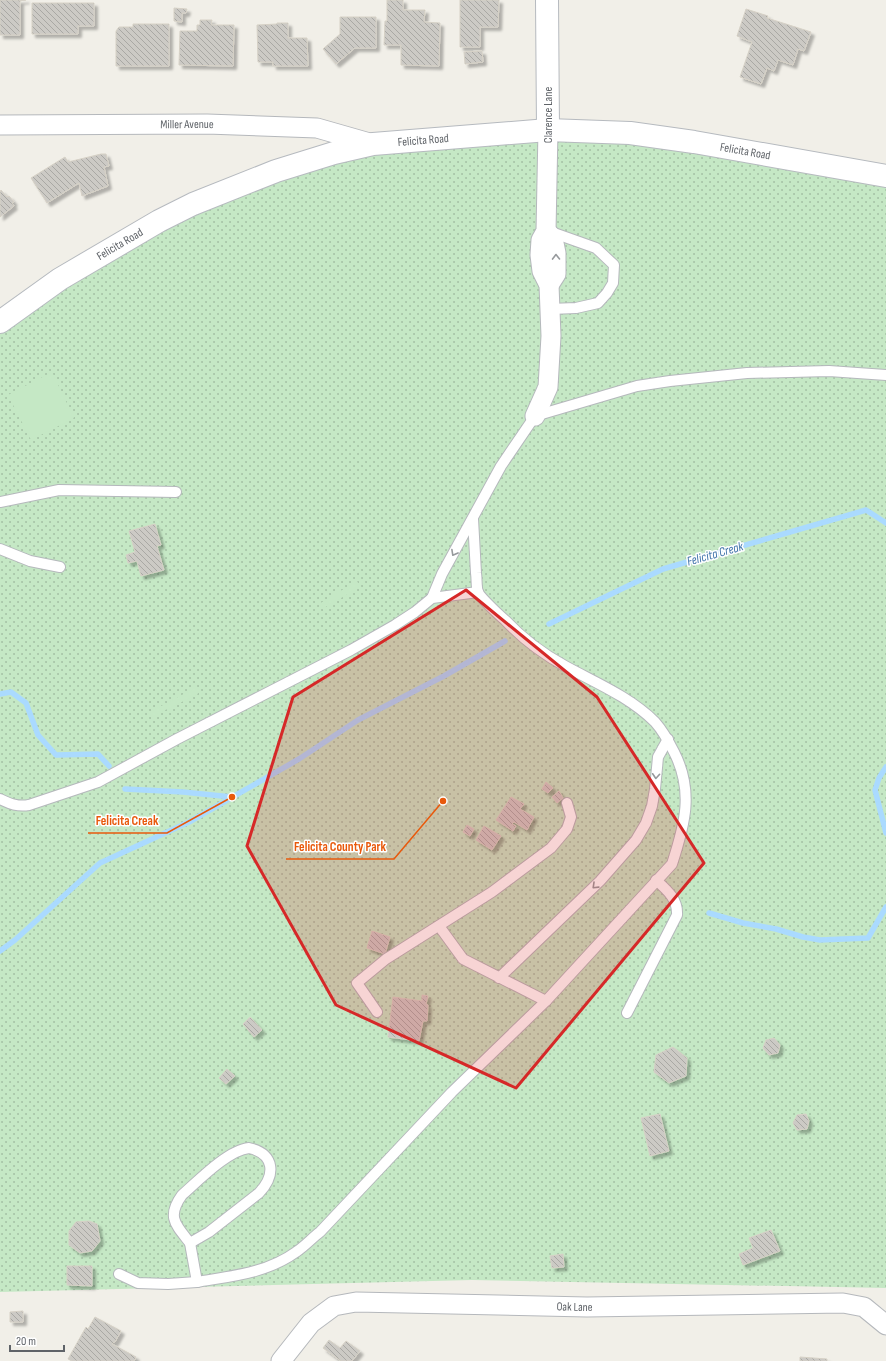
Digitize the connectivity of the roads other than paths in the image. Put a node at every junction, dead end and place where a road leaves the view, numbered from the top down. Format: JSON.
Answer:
{"nodes":[{"id":1,"x":547,"y":0,"type":"edge"},
{"id":2,"x":0,"y":125,"type":"edge"},
{"id":3,"x":548,"y":130,"type":"junction"},
{"id":4,"x":372,"y":144,"type":"junction"},
{"id":5,"x":886,"y":176,"type":"edge"},
{"id":6,"x":546,"y":230,"type":"junction"},
{"id":7,"x":550,"y":309,"type":"junction"},
{"id":8,"x":0,"y":322,"type":"edge"},
{"id":9,"x":886,"y":375,"type":"edge"},
{"id":10,"x":536,"y":416,"type":"junction"},
{"id":11,"x":176,"y":492,"type":"dead end"},
{"id":12,"x":0,"y":502,"type":"edge"},
{"id":13,"x":473,"y":519,"type":"junction"},
{"id":14,"x":0,"y":549,"type":"edge"},
{"id":15,"x":60,"y":567,"type":"dead end"},
{"id":16,"x":478,"y":592,"type":"junction"},
{"id":17,"x":432,"y":598,"type":"junction"},
{"id":18,"x":668,"y":740,"type":"junction"},
{"id":19,"x":0,"y":799,"type":"edge"},
{"id":20,"x":567,"y":803,"type":"dead end"},
{"id":21,"x":656,"y":880,"type":"junction"},
{"id":22,"x":439,"y":926,"type":"junction"},
{"id":23,"x":498,"y":978,"type":"junction"},
{"id":24,"x":546,"y":1001,"type":"junction"},
{"id":25,"x":377,"y":1012,"type":"dead end"},
{"id":26,"x":627,"y":1013,"type":"dead end"},
{"id":27,"x":190,"y":1243,"type":"junction"},
{"id":28,"x":119,"y":1274,"type":"dead end"},
{"id":29,"x":197,"y":1282,"type":"junction"},
{"id":30,"x":886,"y":1325,"type":"edge"},
{"id":31,"x":282,"y":1361,"type":"edge"}],
"edges":[{"from":1,"to":3,"type":"main road","name":"Clarence Lane"},
{"from":2,"to":4,"type":"street","name":"Miller Avenue"},
{"from":3,"to":4,"type":"main road","name":"Felicita Road"},
{"from":3,"to":5,"type":"main road","name":"Felicita Road"},
{"from":3,"to":6,"type":"street","name":"Clarence Lane"},
{"from":4,"to":8,"type":"main road","name":"Felicita Road"},
{"from":6,"to":7,"type":"street","name":"Clarence Lane"},
{"from":6,"to":7,"type":"lane"},
{"from":7,"to":10,"type":"street","name":"Clarence Lane"},
{"from":9,"to":10,"type":"lane"},
{"from":10,"to":13,"type":"lane"},
{"from":11,"to":12,"type":"lane"},
{"from":13,"to":16,"type":"lane"},
{"from":13,"to":17,"type":"lane","one_way":true},
{"from":14,"to":15,"type":"lane"},
{"from":16,"to":17,"type":"lane"},
{"from":16,"to":18,"type":"lane"},
{"from":17,"to":19,"type":"lane"},
{"from":18,"to":21,"type":"lane"},
{"from":18,"to":23,"type":"lane","one_way":true},
{"from":20,"to":22,"type":"lane"},
{"from":21,"to":24,"type":"lane"},
{"from":21,"to":26,"type":"lane"},
{"from":22,"to":23,"type":"lane"},
{"from":22,"to":25,"type":"lane"},
{"from":23,"to":24,"type":"lane"},
{"from":24,"to":29,"type":"lane"},
{"from":27,"to":27,"type":"lane"},
{"from":27,"to":29,"type":"lane"},
{"from":28,"to":29,"type":"lane"},
{"from":30,"to":31,"type":"street","name":"Oak Lane"}]}
